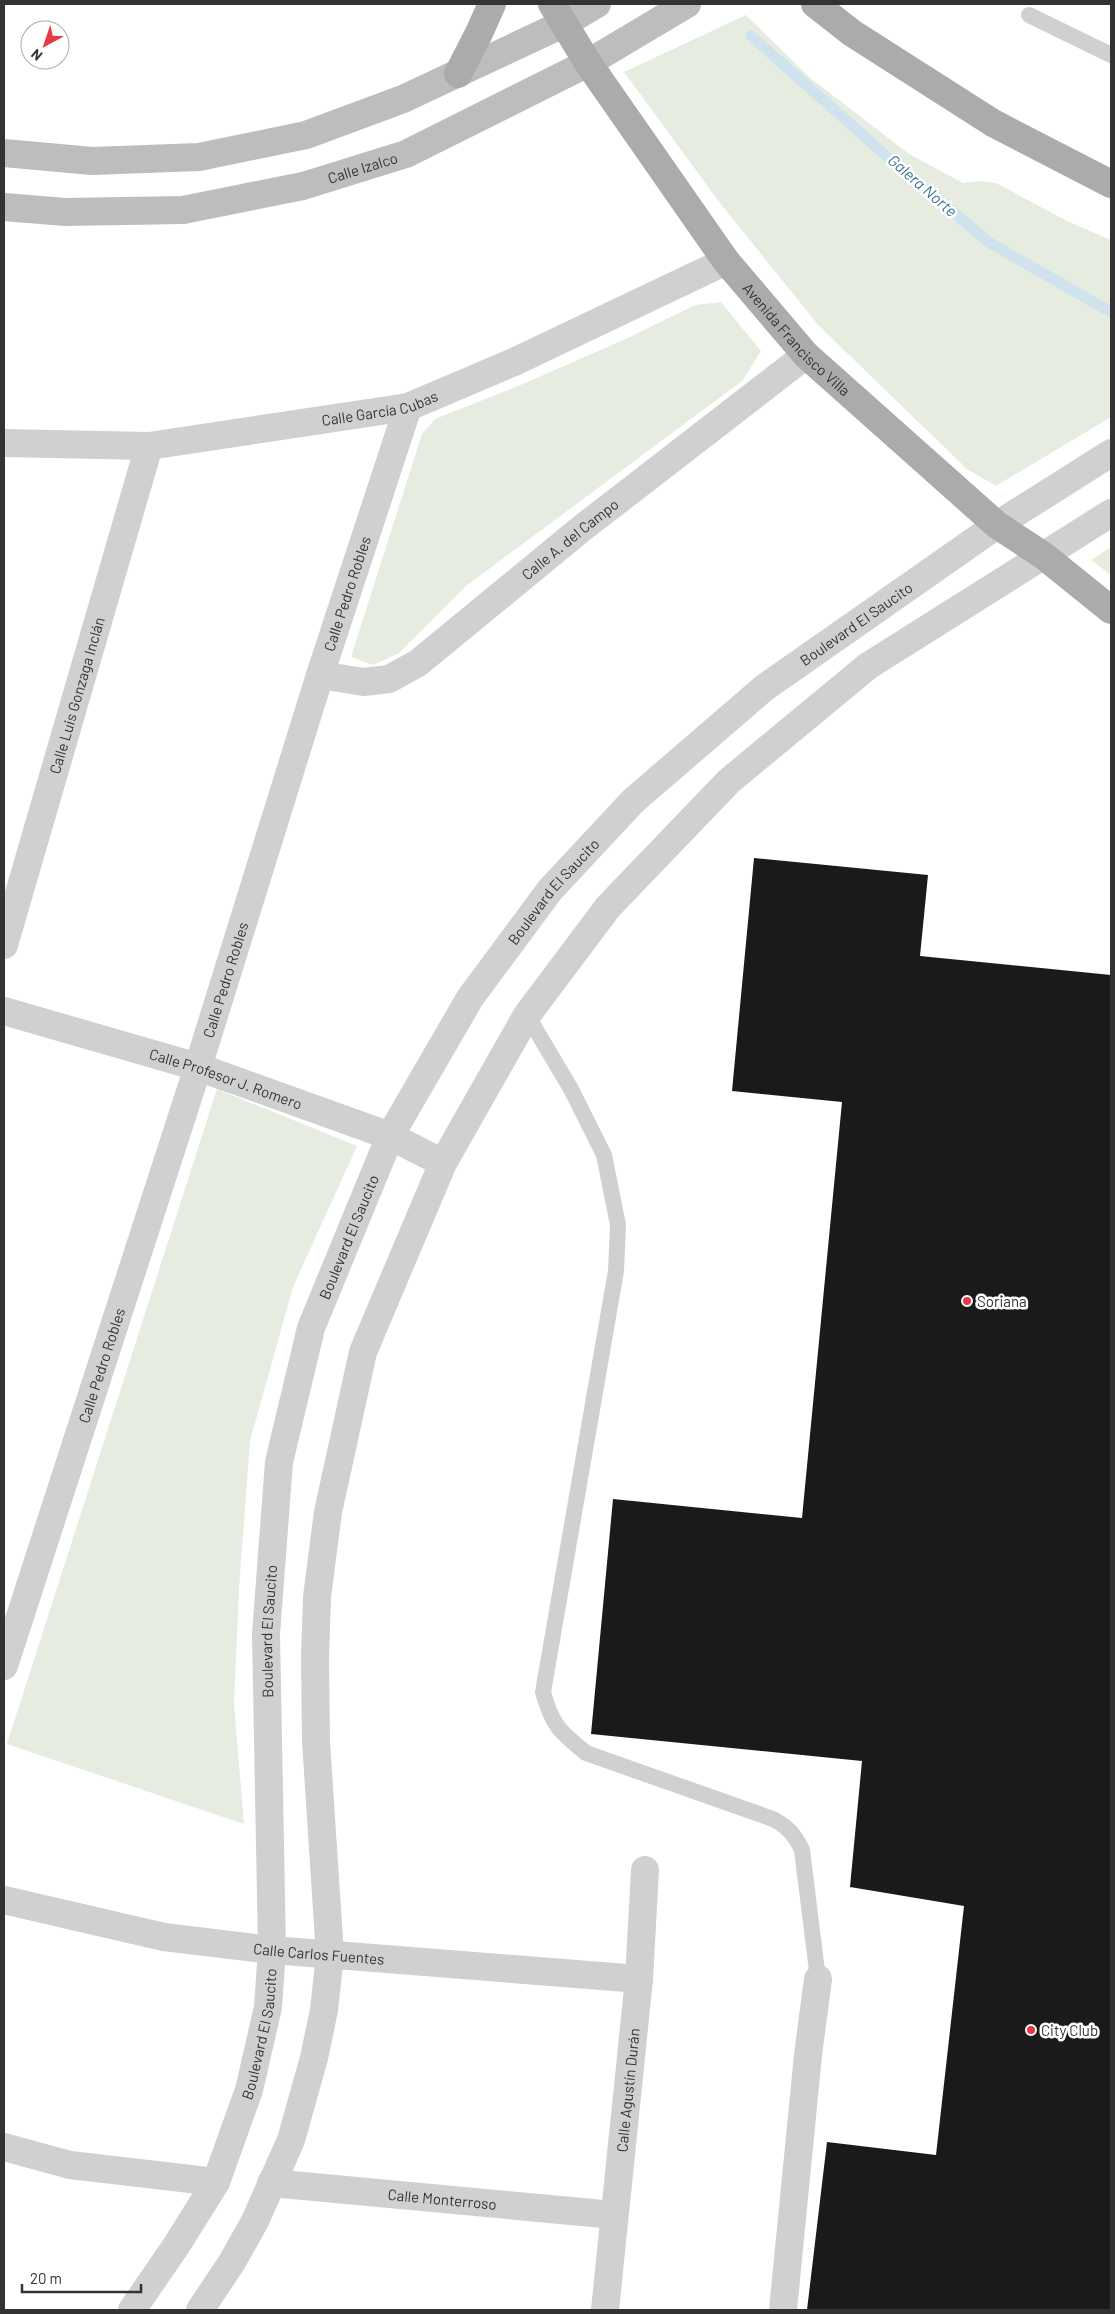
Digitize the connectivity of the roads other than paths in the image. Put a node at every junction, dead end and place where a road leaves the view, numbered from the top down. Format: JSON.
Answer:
{"nodes":[{"id":1,"x":492,"y":4,"type":"edge"},
{"id":2,"x":597,"y":4,"type":"edge"},
{"id":3,"x":687,"y":4,"type":"edge"},
{"id":4,"x":815,"y":4,"type":"edge"},
{"id":5,"x":557,"y":14,"type":"edge"},
{"id":6,"x":1029,"y":15,"type":"dead end"},
{"id":7,"x":1111,"y":55,"type":"edge"},
{"id":8,"x":588,"y":63,"type":"junction"},
{"id":9,"x":458,"y":74,"type":"junction"},
{"id":10,"x":4,"y":153,"type":"edge"},
{"id":11,"x":1111,"y":184,"type":"edge"},
{"id":12,"x":4,"y":207,"type":"edge"},
{"id":13,"x":726,"y":261,"type":"junction"},
{"id":14,"x":806,"y":355,"type":"junction"},
{"id":15,"x":408,"y":407,"type":"junction"},
{"id":16,"x":4,"y":443,"type":"edge"},
{"id":17,"x":149,"y":446,"type":"junction"},
{"id":18,"x":1111,"y":453,"type":"edge"},
{"id":19,"x":1111,"y":512,"type":"edge"},
{"id":20,"x":997,"y":525,"type":"junction"},
{"id":21,"x":1044,"y":556,"type":"junction"},
{"id":22,"x":1111,"y":610,"type":"edge"},
{"id":23,"x":320,"y":675,"type":"junction"},
{"id":24,"x":4,"y":945,"type":"edge"},
{"id":25,"x":4,"y":1011,"type":"edge"},
{"id":26,"x":527,"y":1015,"type":"junction"},
{"id":27,"x":198,"y":1067,"type":"junction"},
{"id":28,"x":390,"y":1136,"type":"junction"},
{"id":29,"x":443,"y":1163,"type":"junction"},
{"id":30,"x":4,"y":1666,"type":"edge"},
{"id":31,"x":645,"y":1870,"type":"dead end"},
{"id":32,"x":4,"y":1900,"type":"edge"},
{"id":33,"x":272,"y":1950,"type":"junction"},
{"id":34,"x":330,"y":1955,"type":"junction"},
{"id":35,"x":639,"y":1979,"type":"junction"},
{"id":36,"x":818,"y":1979,"type":"joint"},
{"id":37,"x":4,"y":2147,"type":"edge"},
{"id":38,"x":216,"y":2182,"type":"junction"},
{"id":39,"x":271,"y":2183,"type":"junction"},
{"id":40,"x":614,"y":2215,"type":"junction"},
{"id":41,"x":132,"y":2310,"type":"edge"},
{"id":42,"x":200,"y":2310,"type":"edge"},
{"id":43,"x":605,"y":2310,"type":"edge"},
{"id":44,"x":783,"y":2310,"type":"edge"}],
"edges":[{"from":1,"to":9,"type":"main road"},
{"from":2,"to":5,"type":"main road"},
{"from":3,"to":8,"type":"main road","name":"Calle Izalco"},
{"from":4,"to":11,"type":"main road"},
{"from":5,"to":8,"type":"main road","name":"Avenida Francisco Villa"},
{"from":5,"to":9,"type":"main road"},
{"from":6,"to":7,"type":"lane"},
{"from":8,"to":12,"type":"main road","name":"Calle Izalco"},
{"from":8,"to":13,"type":"main road","name":"Avenida Francisco Villa"},
{"from":9,"to":10,"type":"main road"},
{"from":13,"to":14,"type":"main road","name":"Avenida Francisco Villa"},
{"from":13,"to":15,"type":"street","name":"Calle García Cubas"},
{"from":14,"to":20,"type":"main road","name":"Avenida Francisco Villa"},
{"from":14,"to":23,"type":"street","name":"Calle A. del Campo"},
{"from":15,"to":17,"type":"street","name":"Calle García Cubas"},
{"from":15,"to":23,"type":"street","name":"Calle Pedro Robles"},
{"from":16,"to":17,"type":"street","name":"Calle García Cubas"},
{"from":17,"to":24,"type":"street","name":"Calle Luis Gonzaga Inclán"},
{"from":18,"to":20,"type":"street","name":"Boulevard El Saucito"},
{"from":19,"to":21,"type":"street"},
{"from":20,"to":21,"type":"main road","name":"Avenida Francisco Villa"},
{"from":20,"to":28,"type":"street","name":"Boulevard El Saucito"},
{"from":21,"to":22,"type":"main road","name":"Avenida Francisco Villa"},
{"from":21,"to":26,"type":"street"},
{"from":23,"to":27,"type":"street","name":"Calle Pedro Robles"},
{"from":25,"to":27,"type":"street","name":"Calle Profesor J. Romero"},
{"from":26,"to":29,"type":"street"},
{"from":26,"to":36,"type":"lane"},
{"from":27,"to":28,"type":"street","name":"Calle Profesor J. Romero"},
{"from":27,"to":30,"type":"street","name":"Calle Pedro Robles"},
{"from":28,"to":29,"type":"street","name":"Calle Profesor J. Romero"},
{"from":28,"to":33,"type":"street","name":"Boulevard El Saucito"},
{"from":29,"to":34,"type":"street"},
{"from":31,"to":35,"type":"street","name":"Calle Agustín Durán"},
{"from":32,"to":33,"type":"street","name":"Calle Carlos Fuentes"},
{"from":33,"to":34,"type":"street","name":"Calle Carlos Fuentes"},
{"from":33,"to":38,"type":"street","name":"Boulevard El Saucito"},
{"from":34,"to":35,"type":"street","name":"Calle Carlos Fuentes"},
{"from":34,"to":39,"type":"street"},
{"from":35,"to":40,"type":"street","name":"Calle Agustín Durán"},
{"from":36,"to":44,"type":"street"},
{"from":37,"to":38,"type":"street"},
{"from":38,"to":41,"type":"street","name":"Boulevard El Saucito"},
{"from":39,"to":40,"type":"street","name":"Calle Monterroso"},
{"from":39,"to":42,"type":"street"},
{"from":40,"to":43,"type":"street","name":"Calle Agustín Durán"}]}
